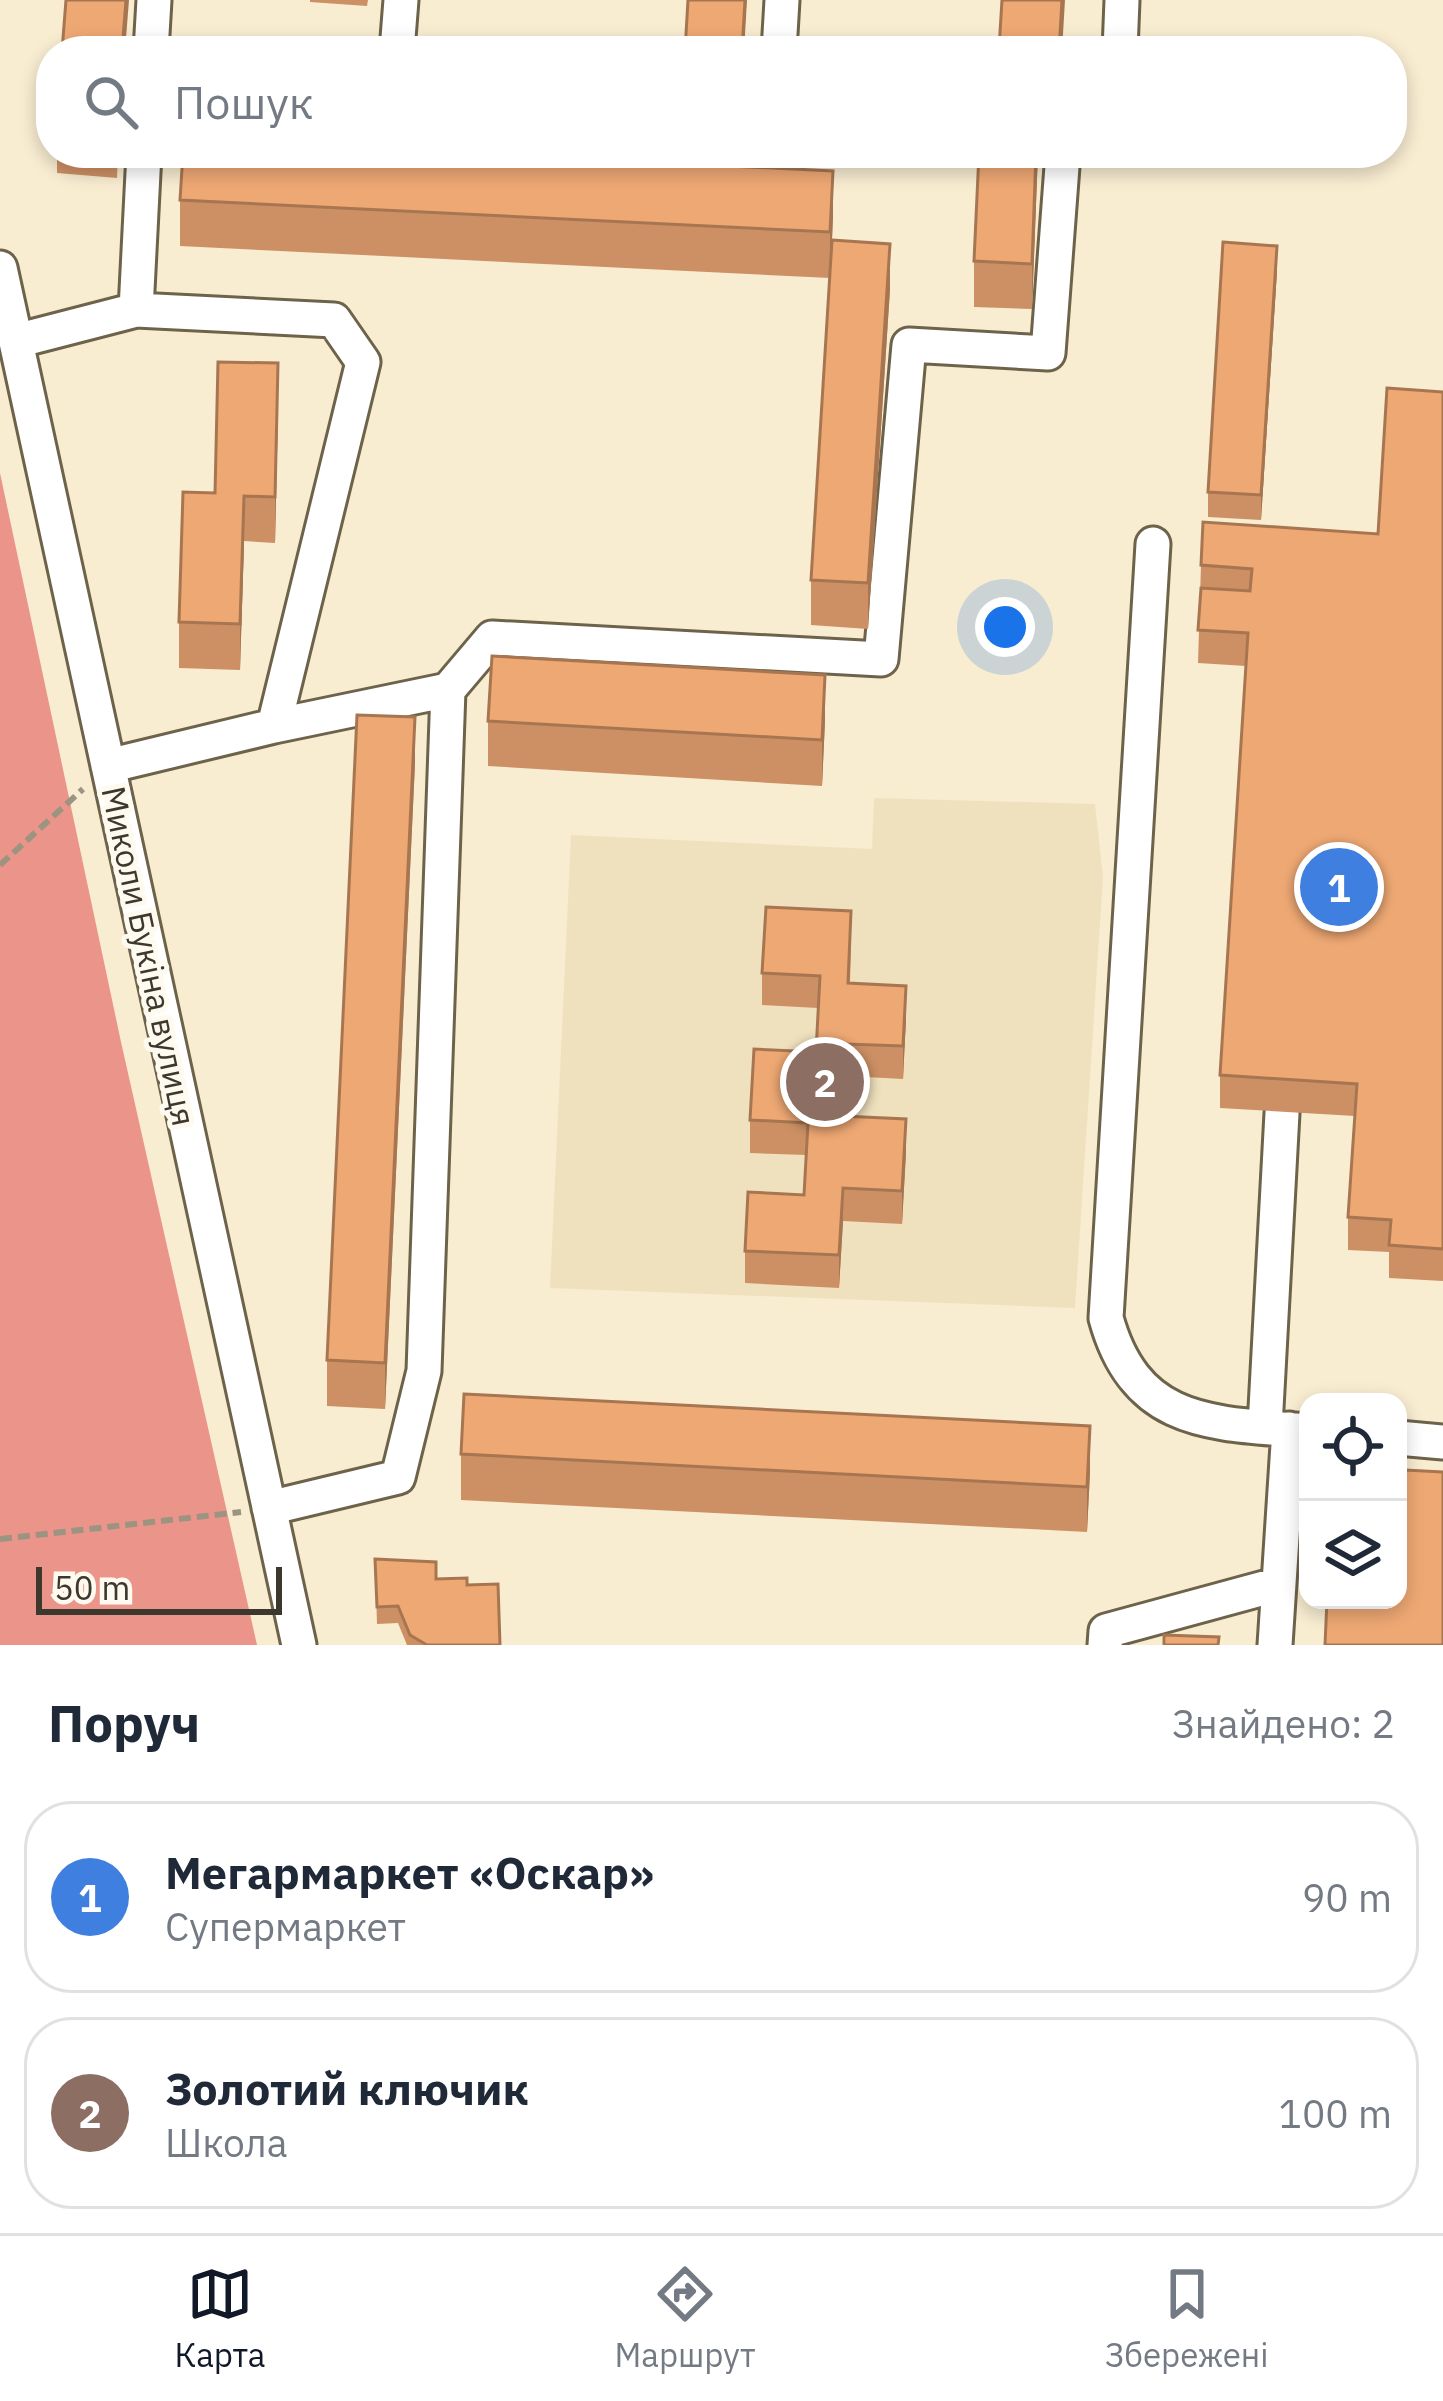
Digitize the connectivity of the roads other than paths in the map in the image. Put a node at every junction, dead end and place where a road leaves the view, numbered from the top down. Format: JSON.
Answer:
{"nodes":[{"id":1,"x":154,"y":0,"type":"edge"},
{"id":2,"x":401,"y":0,"type":"edge"},
{"id":3,"x":782,"y":0,"type":"edge"},
{"id":4,"x":1122,"y":0,"type":"edge"},
{"id":5,"x":152,"y":36,"type":"edge"},
{"id":6,"x":398,"y":36,"type":"edge"},
{"id":7,"x":780,"y":36,"type":"edge"},
{"id":8,"x":1121,"y":36,"type":"edge"},
{"id":9,"x":143,"y":168,"type":"edge"},
{"id":10,"x":771,"y":168,"type":"edge"},
{"id":11,"x":1062,"y":168,"type":"edge"},
{"id":12,"x":699,"y":171,"type":"edge"},
{"id":13,"x":0,"y":268,"type":"edge"},
{"id":14,"x":136,"y":310,"type":"junction"},
{"id":15,"x":16,"y":341,"type":"junction"},
{"id":16,"x":1154,"y":544,"type":"dead end"},
{"id":17,"x":448,"y":690,"type":"junction"},
{"id":18,"x":274,"y":726,"type":"junction"},
{"id":19,"x":108,"y":766,"type":"junction"},
{"id":20,"x":1282,"y":1113,"type":"edge"},
{"id":21,"x":1287,"y":1429,"type":"edge"},
{"id":22,"x":1407,"y":1439,"type":"edge"},
{"id":23,"x":1443,"y":1442,"type":"edge"},
{"id":24,"x":269,"y":1508,"type":"junction"},
{"id":25,"x":1279,"y":1584,"type":"junction"},
{"id":26,"x":299,"y":1645,"type":"edge"},
{"id":27,"x":1105,"y":1645,"type":"edge"},
{"id":28,"x":1275,"y":1645,"type":"edge"}],
"edges":[{"from":1,"to":5,"type":"street"},
{"from":2,"to":6,"type":"street"},
{"from":3,"to":7,"type":"street"},
{"from":4,"to":8,"type":"street"},
{"from":9,"to":14,"type":"street"},
{"from":10,"to":12,"type":"street"},
{"from":11,"to":17,"type":"street"},
{"from":13,"to":15,"type":"street","name":"Миколи Букіна вулиця"},
{"from":14,"to":15,"type":"street"},
{"from":14,"to":18,"type":"street"},
{"from":15,"to":19,"type":"street","name":"Миколи Букіна вулиця"},
{"from":16,"to":21,"type":"street"},
{"from":17,"to":18,"type":"street"},
{"from":17,"to":24,"type":"street"},
{"from":18,"to":19,"type":"street"},
{"from":19,"to":24,"type":"street","name":"Миколи Букіна вулиця"},
{"from":20,"to":21,"type":"street"},
{"from":21,"to":25,"type":"street"},
{"from":22,"to":23,"type":"street"},
{"from":24,"to":26,"type":"street","name":"Миколи Букіна вулиця"},
{"from":25,"to":27,"type":"street"},
{"from":25,"to":28,"type":"street"}]}
